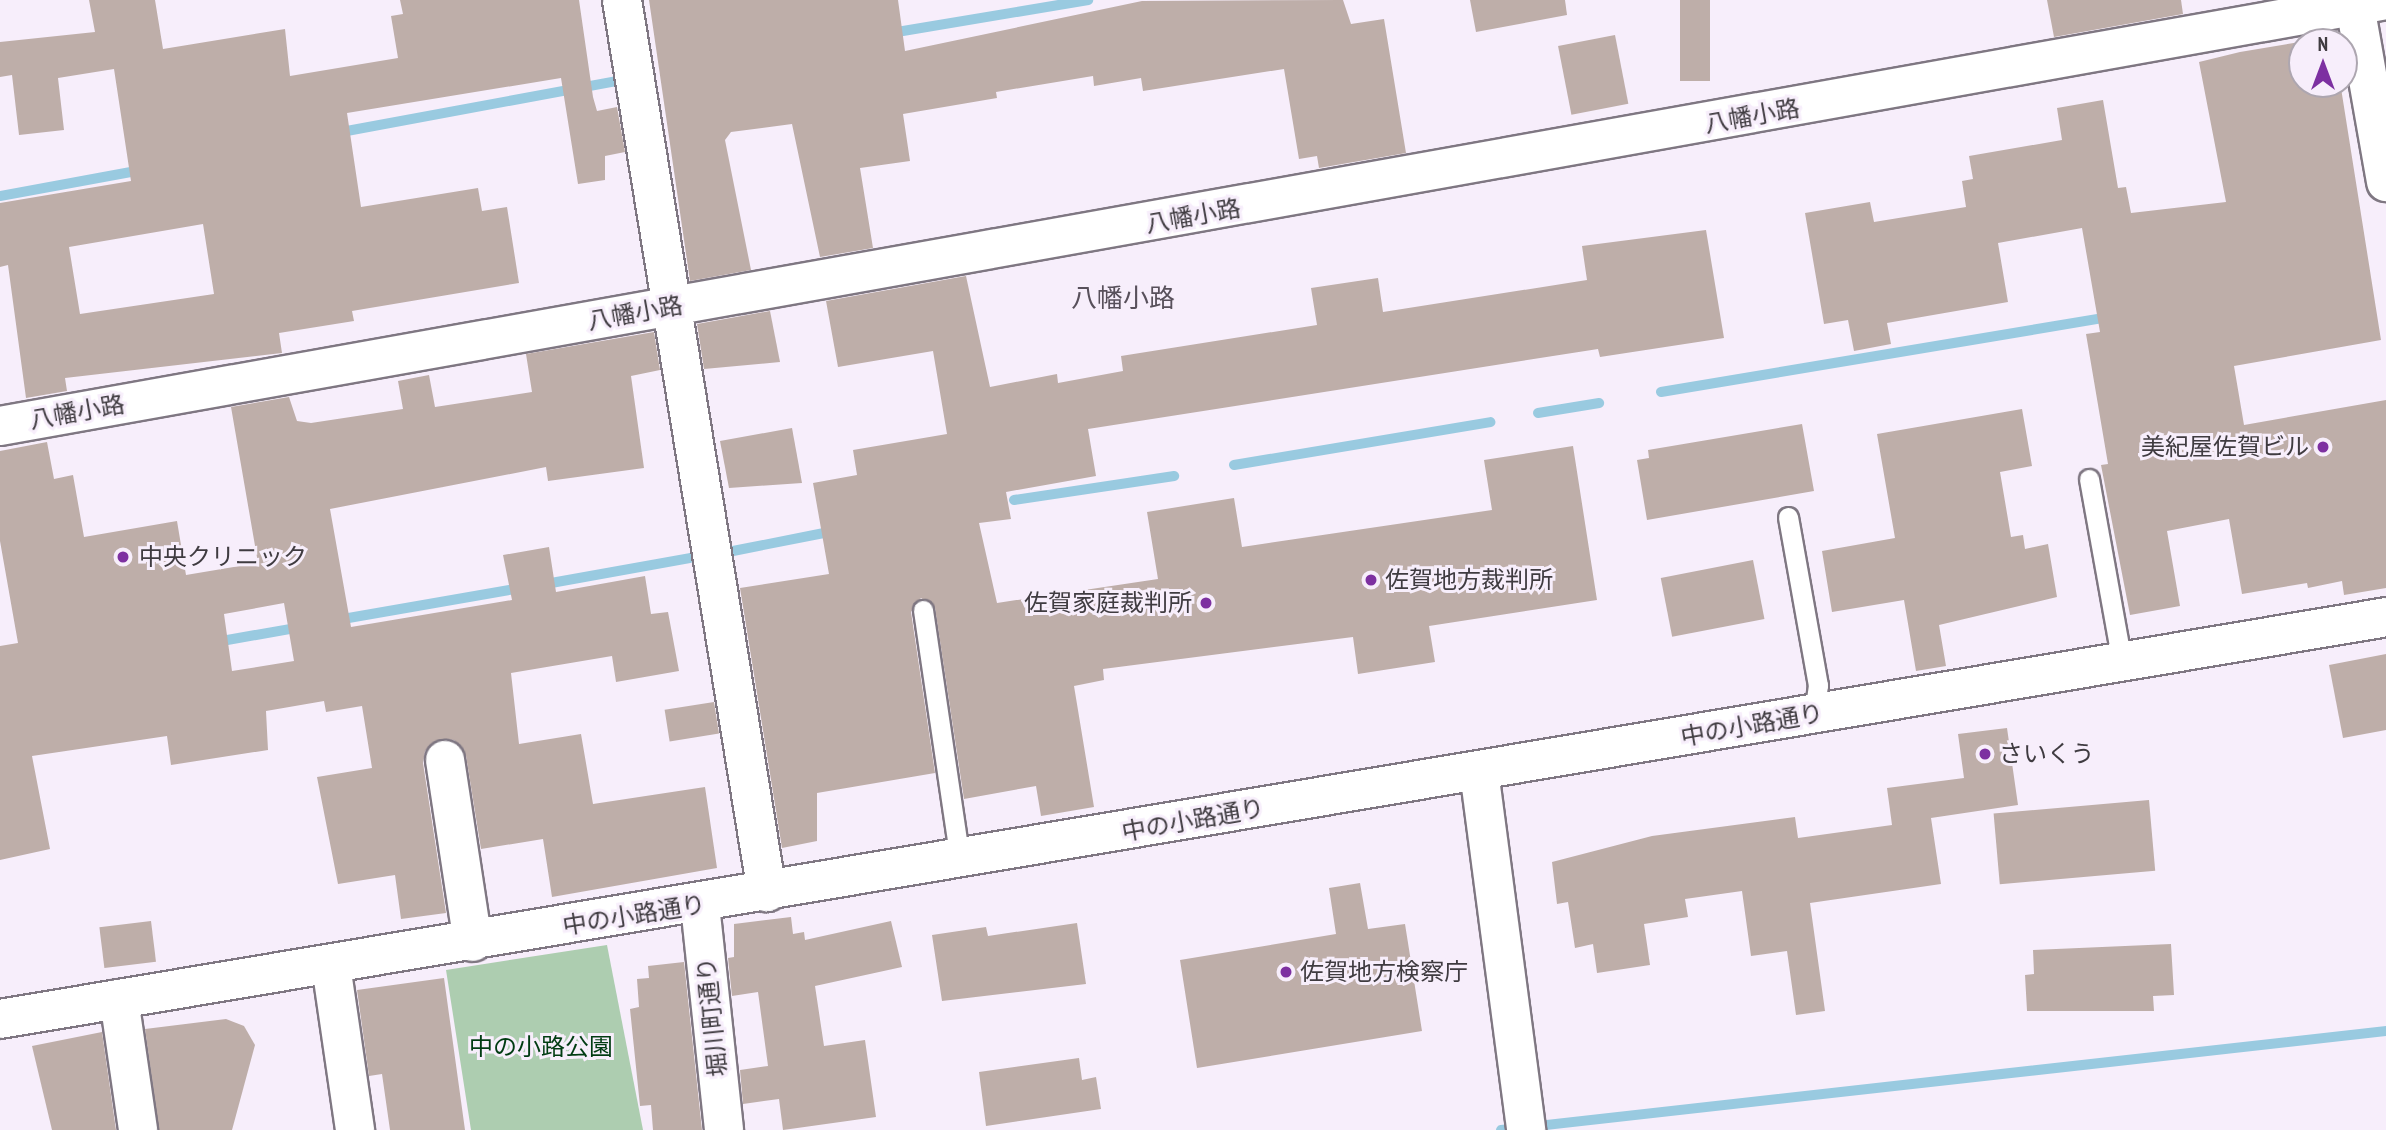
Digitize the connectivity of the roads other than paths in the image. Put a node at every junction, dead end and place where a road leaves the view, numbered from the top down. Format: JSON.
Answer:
{"nodes":[{"id":1,"x":622,"y":0,"type":"edge"},
{"id":2,"x":2365,"y":2,"type":"edge"},
{"id":3,"x":2386,"y":182,"type":"edge"},
{"id":4,"x":669,"y":306,"type":"junction"},
{"id":5,"x":0,"y":426,"type":"edge"},
{"id":6,"x":2089,"y":479,"type":"dead end"},
{"id":7,"x":1788,"y":517,"type":"dead end"},
{"id":8,"x":923,"y":610,"type":"dead end"},
{"id":9,"x":2386,"y":617,"type":"edge"},
{"id":10,"x":2122,"y":662,"type":"junction"},
{"id":11,"x":1814,"y":714,"type":"junction"},
{"id":12,"x":445,"y":760,"type":"dead end"},
{"id":13,"x":1479,"y":771,"type":"junction"},
{"id":14,"x":960,"y":860,"type":"junction"},
{"id":15,"x":767,"y":892,"type":"junction"},
{"id":16,"x":700,"y":905,"type":"junction"},
{"id":17,"x":473,"y":942,"type":"junction"},
{"id":18,"x":331,"y":965,"type":"junction"},
{"id":19,"x":119,"y":999,"type":"junction"},
{"id":20,"x":0,"y":1019,"type":"edge"},
{"id":21,"x":1525,"y":1122,"type":"edge"},
{"id":22,"x":138,"y":1130,"type":"edge"},
{"id":23,"x":355,"y":1130,"type":"edge"},
{"id":24,"x":724,"y":1130,"type":"edge"}],
"edges":[{"from":1,"to":4,"type":"street"},
{"from":2,"to":3,"type":"street"},
{"from":2,"to":4,"type":"street","name":"八幡小路"},
{"from":4,"to":5,"type":"street","name":"八幡小路"},
{"from":4,"to":15,"type":"street"},
{"from":6,"to":10,"type":"lane"},
{"from":7,"to":11,"type":"lane"},
{"from":8,"to":14,"type":"lane"},
{"from":9,"to":10,"type":"street","name":"中の小路通り"},
{"from":10,"to":11,"type":"street","name":"中の小路通り"},
{"from":11,"to":13,"type":"street","name":"中の小路通り"},
{"from":12,"to":17,"type":"street"},
{"from":13,"to":14,"type":"street","name":"中の小路通り"},
{"from":13,"to":21,"type":"street"},
{"from":14,"to":15,"type":"street","name":"中の小路通り"},
{"from":15,"to":16,"type":"street","name":"中の小路通り"},
{"from":16,"to":17,"type":"street","name":"中の小路通り"},
{"from":16,"to":24,"type":"street","name":"堀川町通り"},
{"from":17,"to":18,"type":"street","name":"中の小路通り"},
{"from":18,"to":19,"type":"street","name":"中の小路通り"},
{"from":18,"to":23,"type":"street"},
{"from":19,"to":20,"type":"street","name":"中の小路通り"},
{"from":19,"to":22,"type":"street"}]}
